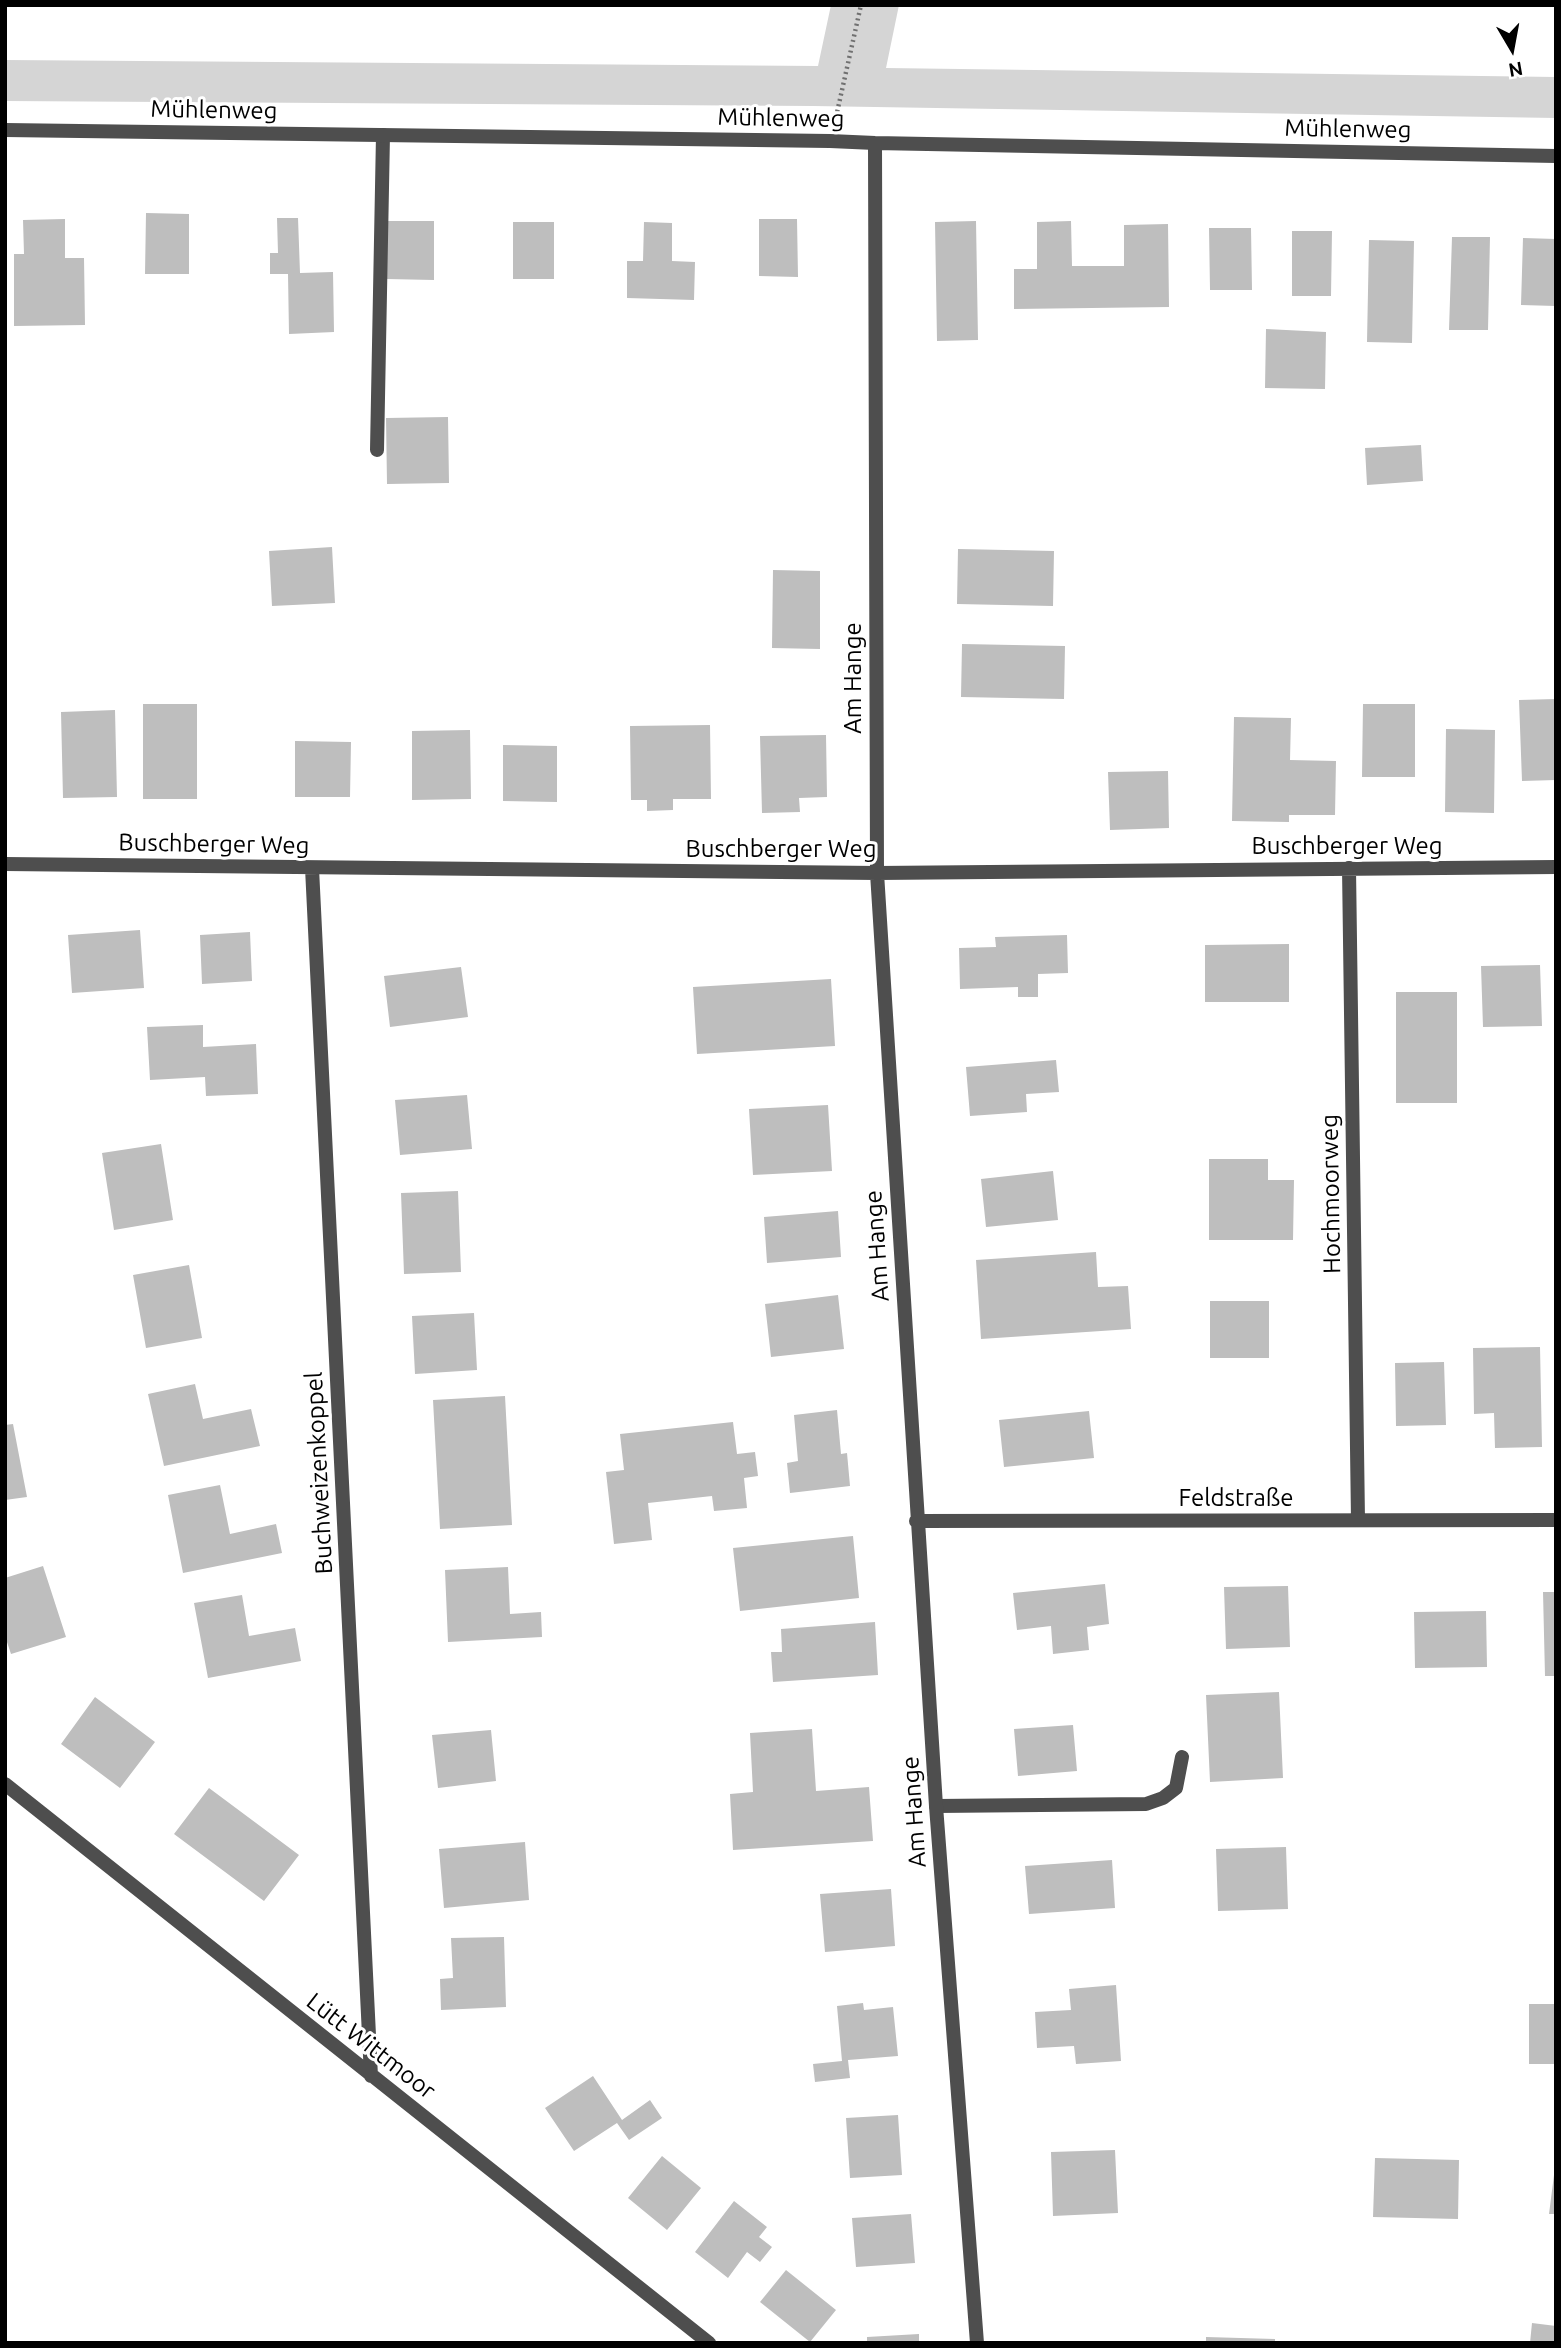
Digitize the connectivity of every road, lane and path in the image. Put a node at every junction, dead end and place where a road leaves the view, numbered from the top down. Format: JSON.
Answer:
{"nodes":[{"id":1,"x":860,"y":5,"type":"edge"},
{"id":2,"x":5,"y":130,"type":"edge"},
{"id":3,"x":383,"y":135,"type":"junction"},
{"id":4,"x":830,"y":141,"type":"junction"},
{"id":5,"x":875,"y":144,"type":"junction"},
{"id":6,"x":1556,"y":156,"type":"edge"},
{"id":7,"x":377,"y":450,"type":"dead end"},
{"id":8,"x":5,"y":864,"type":"edge"},
{"id":9,"x":1556,"y":867,"type":"edge"},
{"id":10,"x":312,"y":868,"type":"junction"},
{"id":11,"x":1349,"y":868,"type":"junction"},
{"id":12,"x":877,"y":873,"type":"junction"},
{"id":13,"x":1358,"y":1520,"type":"junction"},
{"id":14,"x":1556,"y":1520,"type":"edge"},
{"id":15,"x":916,"y":1521,"type":"junction"},
{"id":16,"x":1182,"y":1757,"type":"dead end"},
{"id":17,"x":5,"y":1784,"type":"edge"},
{"id":18,"x":936,"y":1806,"type":"junction"},
{"id":19,"x":371,"y":2076,"type":"junction"},
{"id":20,"x":709,"y":2343,"type":"edge"},
{"id":21,"x":977,"y":2343,"type":"edge"}],
"edges":[{"from":1,"to":4,"type":"path"},
{"from":2,"to":3,"type":"street","name":"Mühlenweg"},
{"from":3,"to":4,"type":"street","name":"Mühlenweg"},
{"from":3,"to":7,"type":"street"},
{"from":4,"to":5,"type":"street","name":"Mühlenweg"},
{"from":5,"to":6,"type":"street","name":"Mühlenweg"},
{"from":5,"to":12,"type":"street","name":"Am Hange"},
{"from":8,"to":10,"type":"street","name":"Buschberger Weg"},
{"from":9,"to":11,"type":"street","name":"Buschberger Weg"},
{"from":10,"to":12,"type":"street","name":"Buschberger Weg"},
{"from":10,"to":19,"type":"street","name":"Buchweizenkoppel"},
{"from":11,"to":12,"type":"street","name":"Buschberger Weg"},
{"from":11,"to":13,"type":"street","name":"Hochmoorweg"},
{"from":12,"to":15,"type":"street","name":"Am Hange"},
{"from":13,"to":14,"type":"street","name":"Feldstraße"},
{"from":13,"to":15,"type":"street","name":"Feldstraße"},
{"from":15,"to":18,"type":"street","name":"Am Hange"},
{"from":16,"to":18,"type":"street"},
{"from":17,"to":19,"type":"street","name":"Lütt Wittmoor"},
{"from":18,"to":21,"type":"street","name":"Am Hange"},
{"from":19,"to":20,"type":"street","name":"Lütt Wittmoor"}]}
